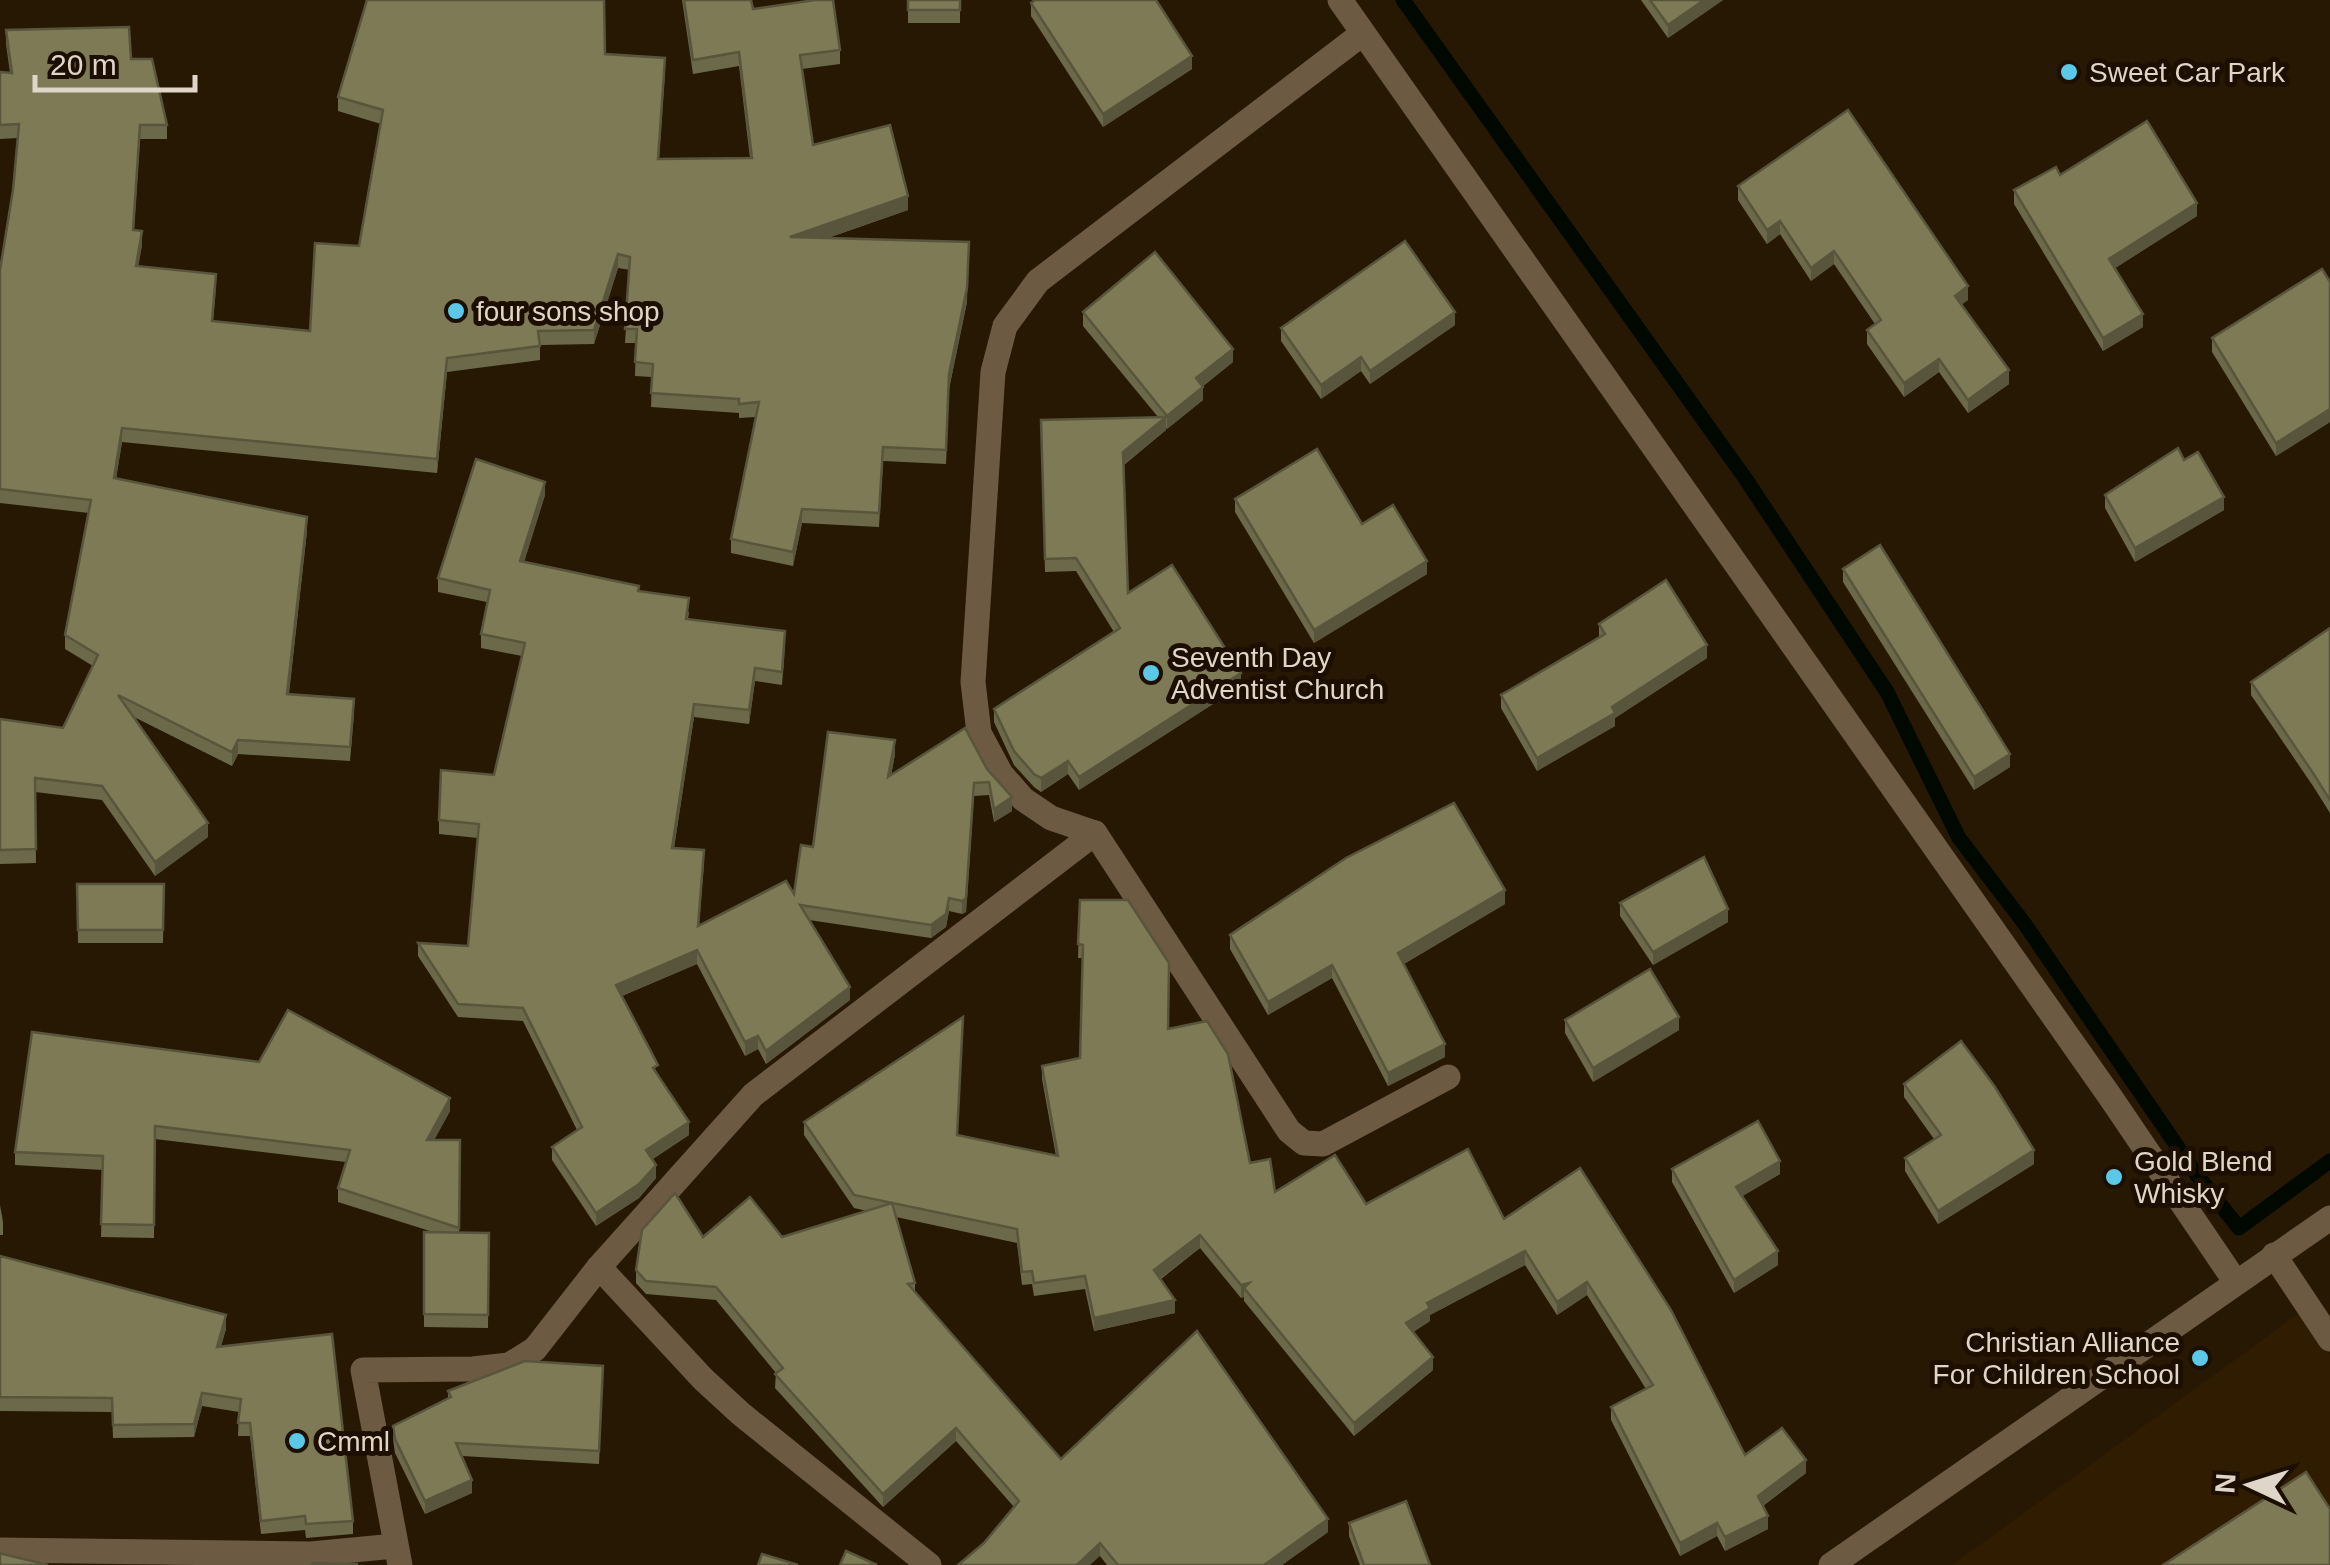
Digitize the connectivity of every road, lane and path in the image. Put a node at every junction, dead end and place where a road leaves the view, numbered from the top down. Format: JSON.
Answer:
{"nodes":[{"id":1,"x":1340,"y":0,"type":"edge"},
{"id":2,"x":1362,"y":34,"type":"junction"},
{"id":3,"x":1095,"y":833,"type":"junction"},
{"id":4,"x":1448,"y":1078,"type":"dead end"},
{"id":5,"x":2330,"y":1218,"type":"edge"},
{"id":6,"x":2274,"y":1255,"type":"junction"},
{"id":7,"x":599,"y":1267,"type":"junction"},
{"id":8,"x":2234,"y":1281,"type":"junction"},
{"id":9,"x":2330,"y":1339,"type":"edge"},
{"id":10,"x":0,"y":1550,"type":"edge"},
{"id":11,"x":398,"y":1555,"type":"edge"},
{"id":12,"x":929,"y":1565,"type":"edge"},
{"id":13,"x":1831,"y":1565,"type":"edge"}],
"edges":[{"from":1,"to":2,"type":"street"},
{"from":2,"to":3,"type":"street"},
{"from":2,"to":8,"type":"street"},
{"from":3,"to":4,"type":"street"},
{"from":3,"to":7,"type":"street"},
{"from":5,"to":6,"type":"street"},
{"from":6,"to":8,"type":"street"},
{"from":6,"to":9,"type":"street"},
{"from":7,"to":11,"type":"street"},
{"from":7,"to":12,"type":"street"},
{"from":8,"to":13,"type":"street"},
{"from":10,"to":11,"type":"street"}]}
